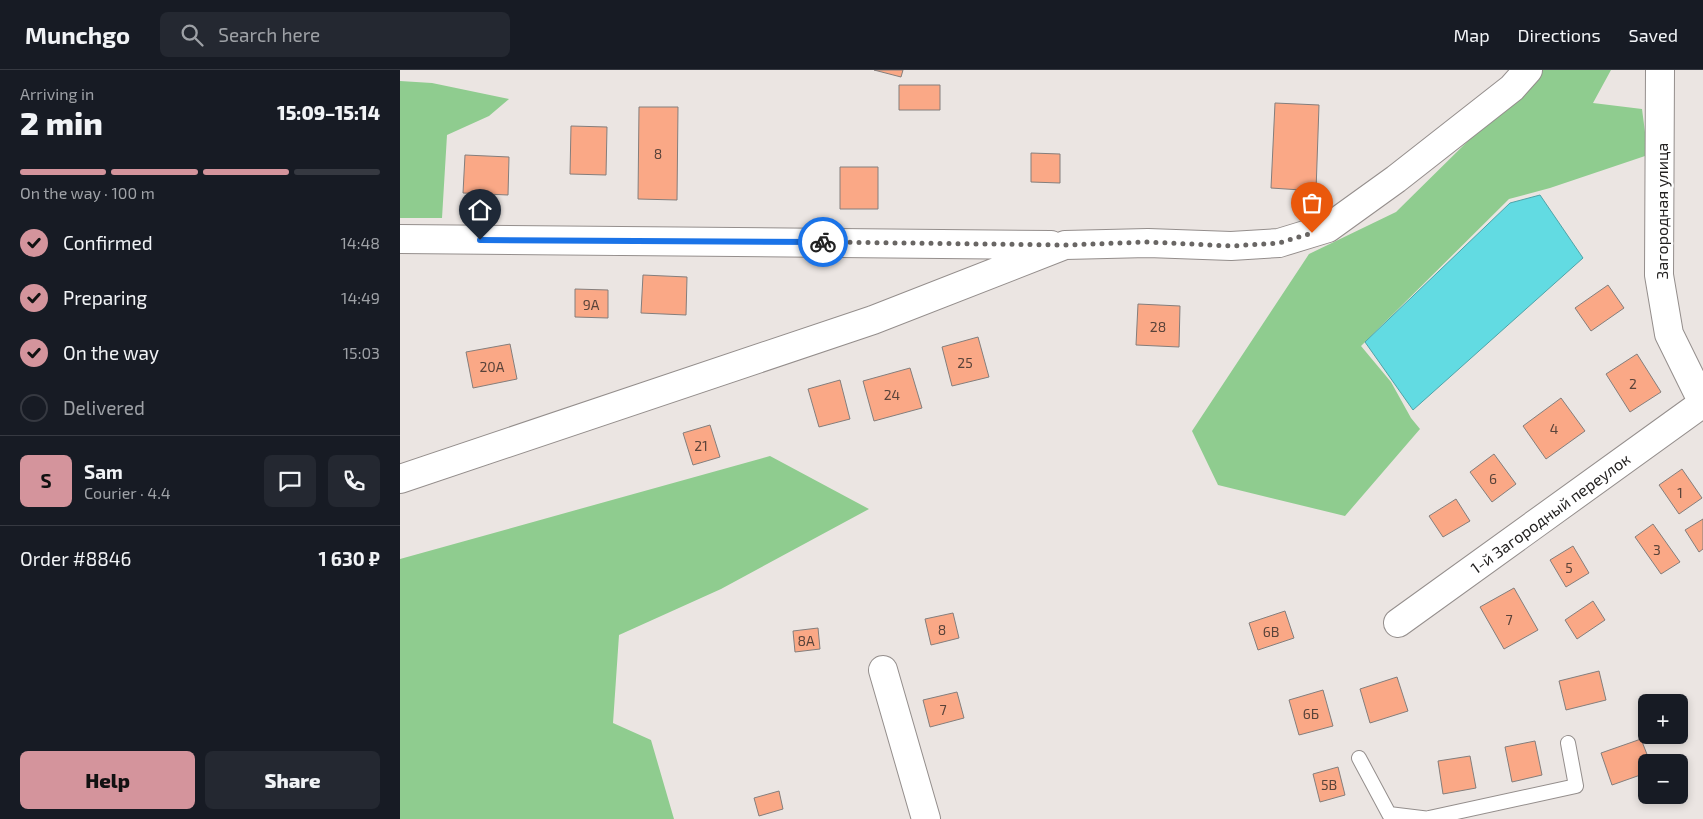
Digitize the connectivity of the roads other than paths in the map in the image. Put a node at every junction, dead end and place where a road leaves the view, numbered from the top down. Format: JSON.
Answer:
{"nodes":[{"id":1,"x":1528,"y":70,"type":"edge"},
{"id":2,"x":1660,"y":70,"type":"edge"},
{"id":3,"x":400,"y":239,"type":"edge"},
{"id":4,"x":1065,"y":245,"type":"junction"},
{"id":5,"x":1703,"y":403,"type":"edge"},
{"id":6,"x":400,"y":479,"type":"edge"},
{"id":7,"x":1398,"y":623,"type":"dead end"},
{"id":8,"x":883,"y":670,"type":"dead end"},
{"id":9,"x":1568,"y":743,"type":"dead end"},
{"id":10,"x":1359,"y":758,"type":"dead end"},
{"id":11,"x":1430,"y":818,"type":"edge"},
{"id":12,"x":926,"y":819,"type":"edge"}],
"edges":[{"from":1,"to":4,"type":"street"},
{"from":2,"to":5,"type":"street","name":"Загородная улица"},
{"from":3,"to":4,"type":"street"},
{"from":4,"to":6,"type":"street"},
{"from":5,"to":7,"type":"street","name":"1-й Загородный переулок"},
{"from":8,"to":12,"type":"street"},
{"from":9,"to":11,"type":"lane"},
{"from":10,"to":11,"type":"lane"}]}
